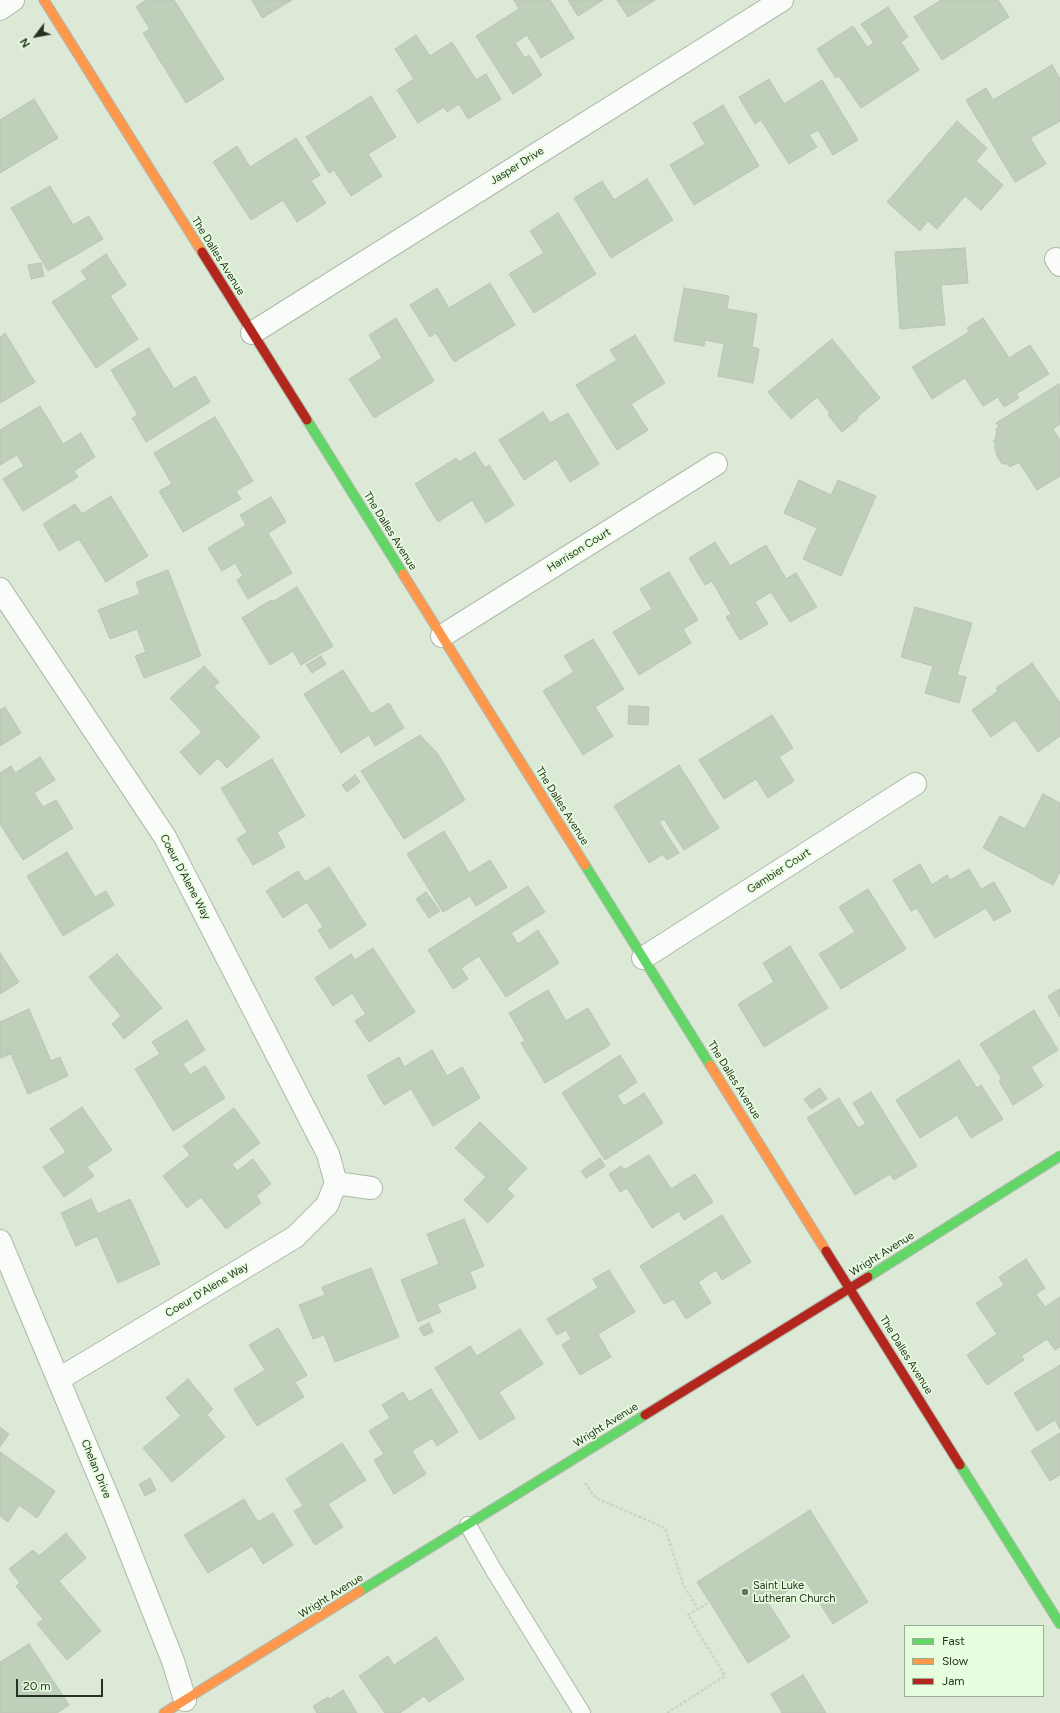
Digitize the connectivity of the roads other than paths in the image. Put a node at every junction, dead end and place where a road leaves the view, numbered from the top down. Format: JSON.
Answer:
{"nodes":[{"id":1,"x":13,"y":0,"type":"edge"},
{"id":2,"x":44,"y":0,"type":"edge"},
{"id":3,"x":782,"y":0,"type":"edge"},
{"id":4,"x":0,"y":9,"type":"edge"},
{"id":5,"x":252,"y":333,"type":"junction"},
{"id":6,"x":716,"y":464,"type":"dead end"},
{"id":7,"x":0,"y":589,"type":"edge"},
{"id":8,"x":442,"y":636,"type":"junction"},
{"id":9,"x":915,"y":784,"type":"dead end"},
{"id":10,"x":643,"y":958,"type":"junction"},
{"id":11,"x":1060,"y":1156,"type":"edge"},
{"id":12,"x":336,"y":1183,"type":"junction"},
{"id":13,"x":371,"y":1188,"type":"dead end"},
{"id":14,"x":0,"y":1241,"type":"edge"},
{"id":15,"x":850,"y":1288,"type":"junction"},
{"id":16,"x":59,"y":1379,"type":"junction"},
{"id":17,"x":468,"y":1525,"type":"junction"},
{"id":18,"x":1060,"y":1624,"type":"edge"},
{"id":19,"x":185,"y":1700,"type":"junction"},
{"id":20,"x":164,"y":1713,"type":"edge"},
{"id":21,"x":582,"y":1713,"type":"edge"}],
"edges":[{"from":1,"to":4,"type":"street"},
{"from":2,"to":5,"type":"street","name":"The Dalles Avenue"},
{"from":3,"to":5,"type":"street","name":"Jasper Drive"},
{"from":5,"to":8,"type":"street","name":"The Dalles Avenue"},
{"from":6,"to":8,"type":"street","name":"Harrison Court"},
{"from":7,"to":12,"type":"street","name":"Coeur D'Alene Way"},
{"from":8,"to":10,"type":"street","name":"The Dalles Avenue"},
{"from":9,"to":10,"type":"street","name":"Gambier Court"},
{"from":10,"to":15,"type":"street","name":"The Dalles Avenue"},
{"from":11,"to":15,"type":"street","name":"Wright Avenue"},
{"from":12,"to":13,"type":"street"},
{"from":12,"to":16,"type":"street","name":"Coeur D'Alene Way"},
{"from":14,"to":16,"type":"street","name":"Chelan Drive"},
{"from":15,"to":17,"type":"street","name":"Wright Avenue"},
{"from":15,"to":18,"type":"street","name":"The Dalles Avenue"},
{"from":16,"to":19,"type":"street","name":"Chelan Drive"},
{"from":17,"to":19,"type":"street","name":"Wright Avenue"},
{"from":17,"to":21,"type":"lane"},
{"from":19,"to":20,"type":"street","name":"Wright Avenue"}]}
